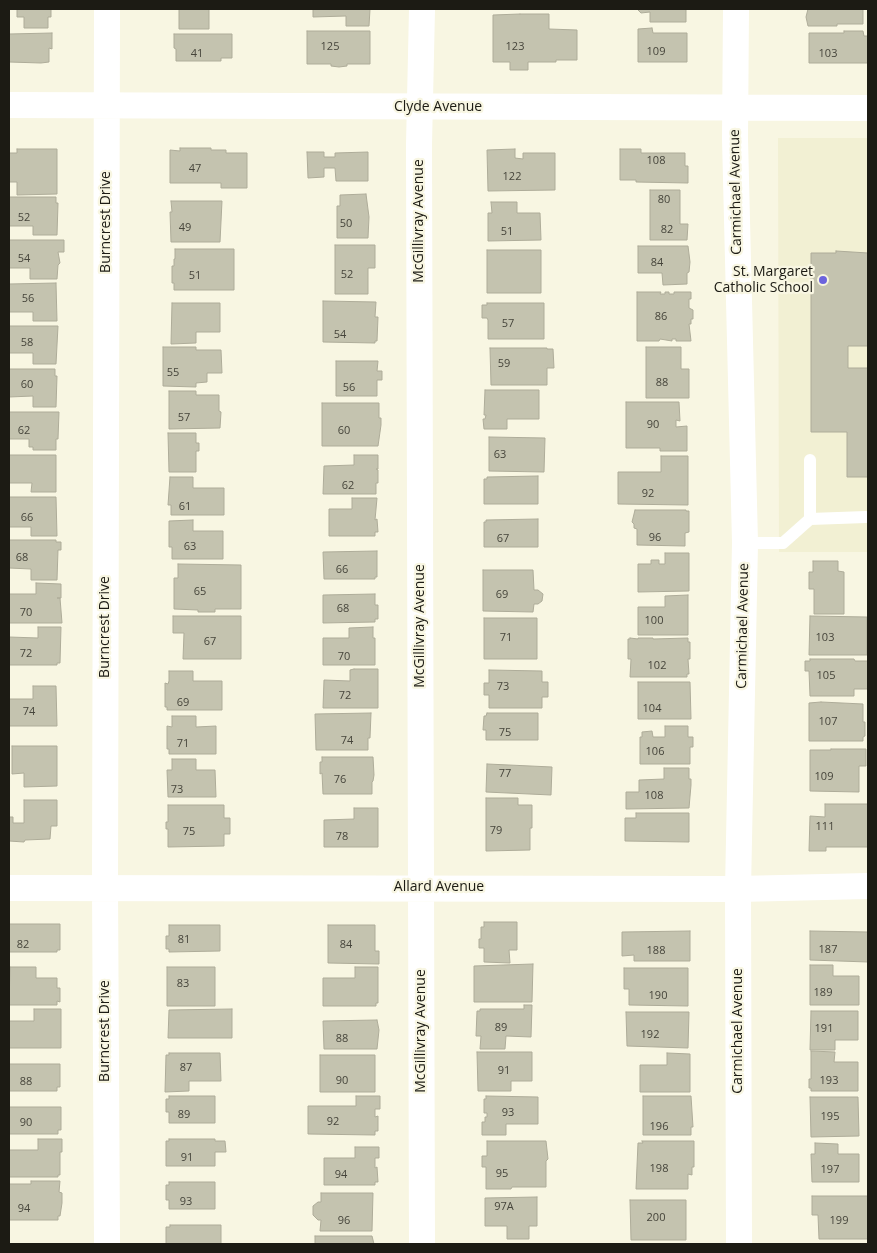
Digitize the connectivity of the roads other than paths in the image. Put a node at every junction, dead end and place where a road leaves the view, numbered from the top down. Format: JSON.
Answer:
{"nodes":[{"id":1,"x":107,"y":9,"type":"edge"},
{"id":2,"x":422,"y":9,"type":"edge"},
{"id":3,"x":736,"y":9,"type":"edge"},
{"id":4,"x":9,"y":106,"type":"edge"},
{"id":5,"x":106,"y":106,"type":"junction"},
{"id":6,"x":420,"y":107,"type":"junction"},
{"id":7,"x":735,"y":108,"type":"junction"},
{"id":8,"x":868,"y":108,"type":"edge"},
{"id":9,"x":810,"y":460,"type":"dead end"},
{"id":10,"x":866,"y":517,"type":"dead end"},
{"id":11,"x":810,"y":519,"type":"junction"},
{"id":12,"x":744,"y":543,"type":"junction"},
{"id":13,"x":868,"y":886,"type":"edge"},
{"id":14,"x":105,"y":887,"type":"junction"},
{"id":15,"x":420,"y":887,"type":"junction"},
{"id":16,"x":9,"y":888,"type":"edge"},
{"id":17,"x":738,"y":889,"type":"junction"},
{"id":18,"x":107,"y":1244,"type":"edge"},
{"id":19,"x":422,"y":1244,"type":"edge"},
{"id":20,"x":739,"y":1244,"type":"edge"}],
"edges":[{"from":1,"to":5,"type":"street","name":"Burncrest Drive"},
{"from":2,"to":6,"type":"street","name":"McGillivray Avenue"},
{"from":3,"to":7,"type":"street","name":"Carmichael Avenue"},
{"from":4,"to":5,"type":"street","name":"Clyde Avenue"},
{"from":5,"to":6,"type":"street","name":"Clyde Avenue"},
{"from":5,"to":14,"type":"street","name":"Burncrest Drive"},
{"from":6,"to":7,"type":"street","name":"Clyde Avenue"},
{"from":6,"to":15,"type":"street","name":"McGillivray Avenue"},
{"from":7,"to":8,"type":"street","name":"Clyde Avenue"},
{"from":7,"to":12,"type":"street","name":"Carmichael Avenue"},
{"from":9,"to":11,"type":"lane"},
{"from":10,"to":11,"type":"lane"},
{"from":11,"to":12,"type":"lane"},
{"from":12,"to":17,"type":"street","name":"Carmichael Avenue"},
{"from":13,"to":17,"type":"street","name":"Allard Avenue"},
{"from":14,"to":15,"type":"street","name":"Allard Avenue"},
{"from":14,"to":16,"type":"street","name":"Allard Avenue"},
{"from":14,"to":18,"type":"street","name":"Burncrest Drive"},
{"from":15,"to":17,"type":"street","name":"Allard Avenue"},
{"from":15,"to":19,"type":"street","name":"McGillivray Avenue"},
{"from":17,"to":20,"type":"street","name":"Carmichael Avenue"}]}
